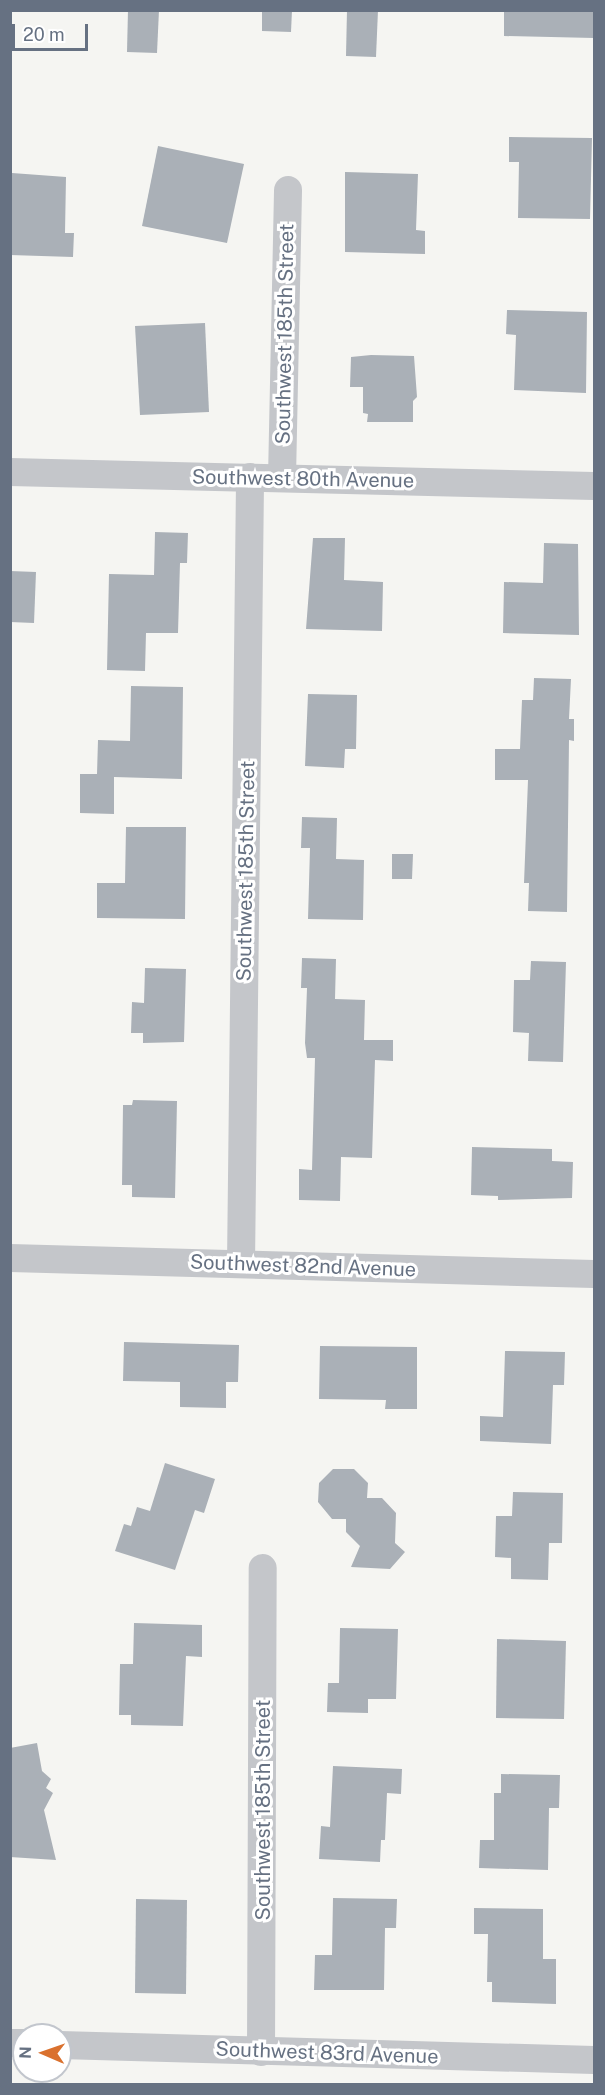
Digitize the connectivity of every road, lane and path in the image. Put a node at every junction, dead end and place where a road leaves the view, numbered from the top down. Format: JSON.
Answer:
{"nodes":[{"id":1,"x":288,"y":190,"type":"dead end"},
{"id":2,"x":10,"y":472,"type":"edge"},
{"id":3,"x":250,"y":477,"type":"junction"},
{"id":4,"x":282,"y":478,"type":"junction"},
{"id":5,"x":594,"y":486,"type":"edge"},
{"id":6,"x":10,"y":1258,"type":"edge"},
{"id":7,"x":241,"y":1264,"type":"junction"},
{"id":8,"x":594,"y":1274,"type":"edge"},
{"id":9,"x":264,"y":1568,"type":"dead end"},
{"id":10,"x":72,"y":2045,"type":"edge"},
{"id":11,"x":261,"y":2052,"type":"junction"},
{"id":12,"x":594,"y":2060,"type":"edge"}],
"edges":[{"from":1,"to":4,"type":"street","name":"Southwest 185th Street"},
{"from":2,"to":3,"type":"street","name":"Southwest 80th Avenue"},
{"from":3,"to":4,"type":"street","name":"Southwest 80th Avenue"},
{"from":3,"to":7,"type":"street","name":"Southwest 185th Street"},
{"from":4,"to":5,"type":"street","name":"Southwest 80th Avenue"},
{"from":6,"to":7,"type":"street","name":"Southwest 82nd Avenue"},
{"from":7,"to":8,"type":"street","name":"Southwest 82nd Avenue"},
{"from":9,"to":11,"type":"street","name":"Southwest 185th Street"},
{"from":10,"to":11,"type":"street","name":"Southwest 83rd Avenue"},
{"from":11,"to":12,"type":"street","name":"Southwest 83rd Avenue"}]}
